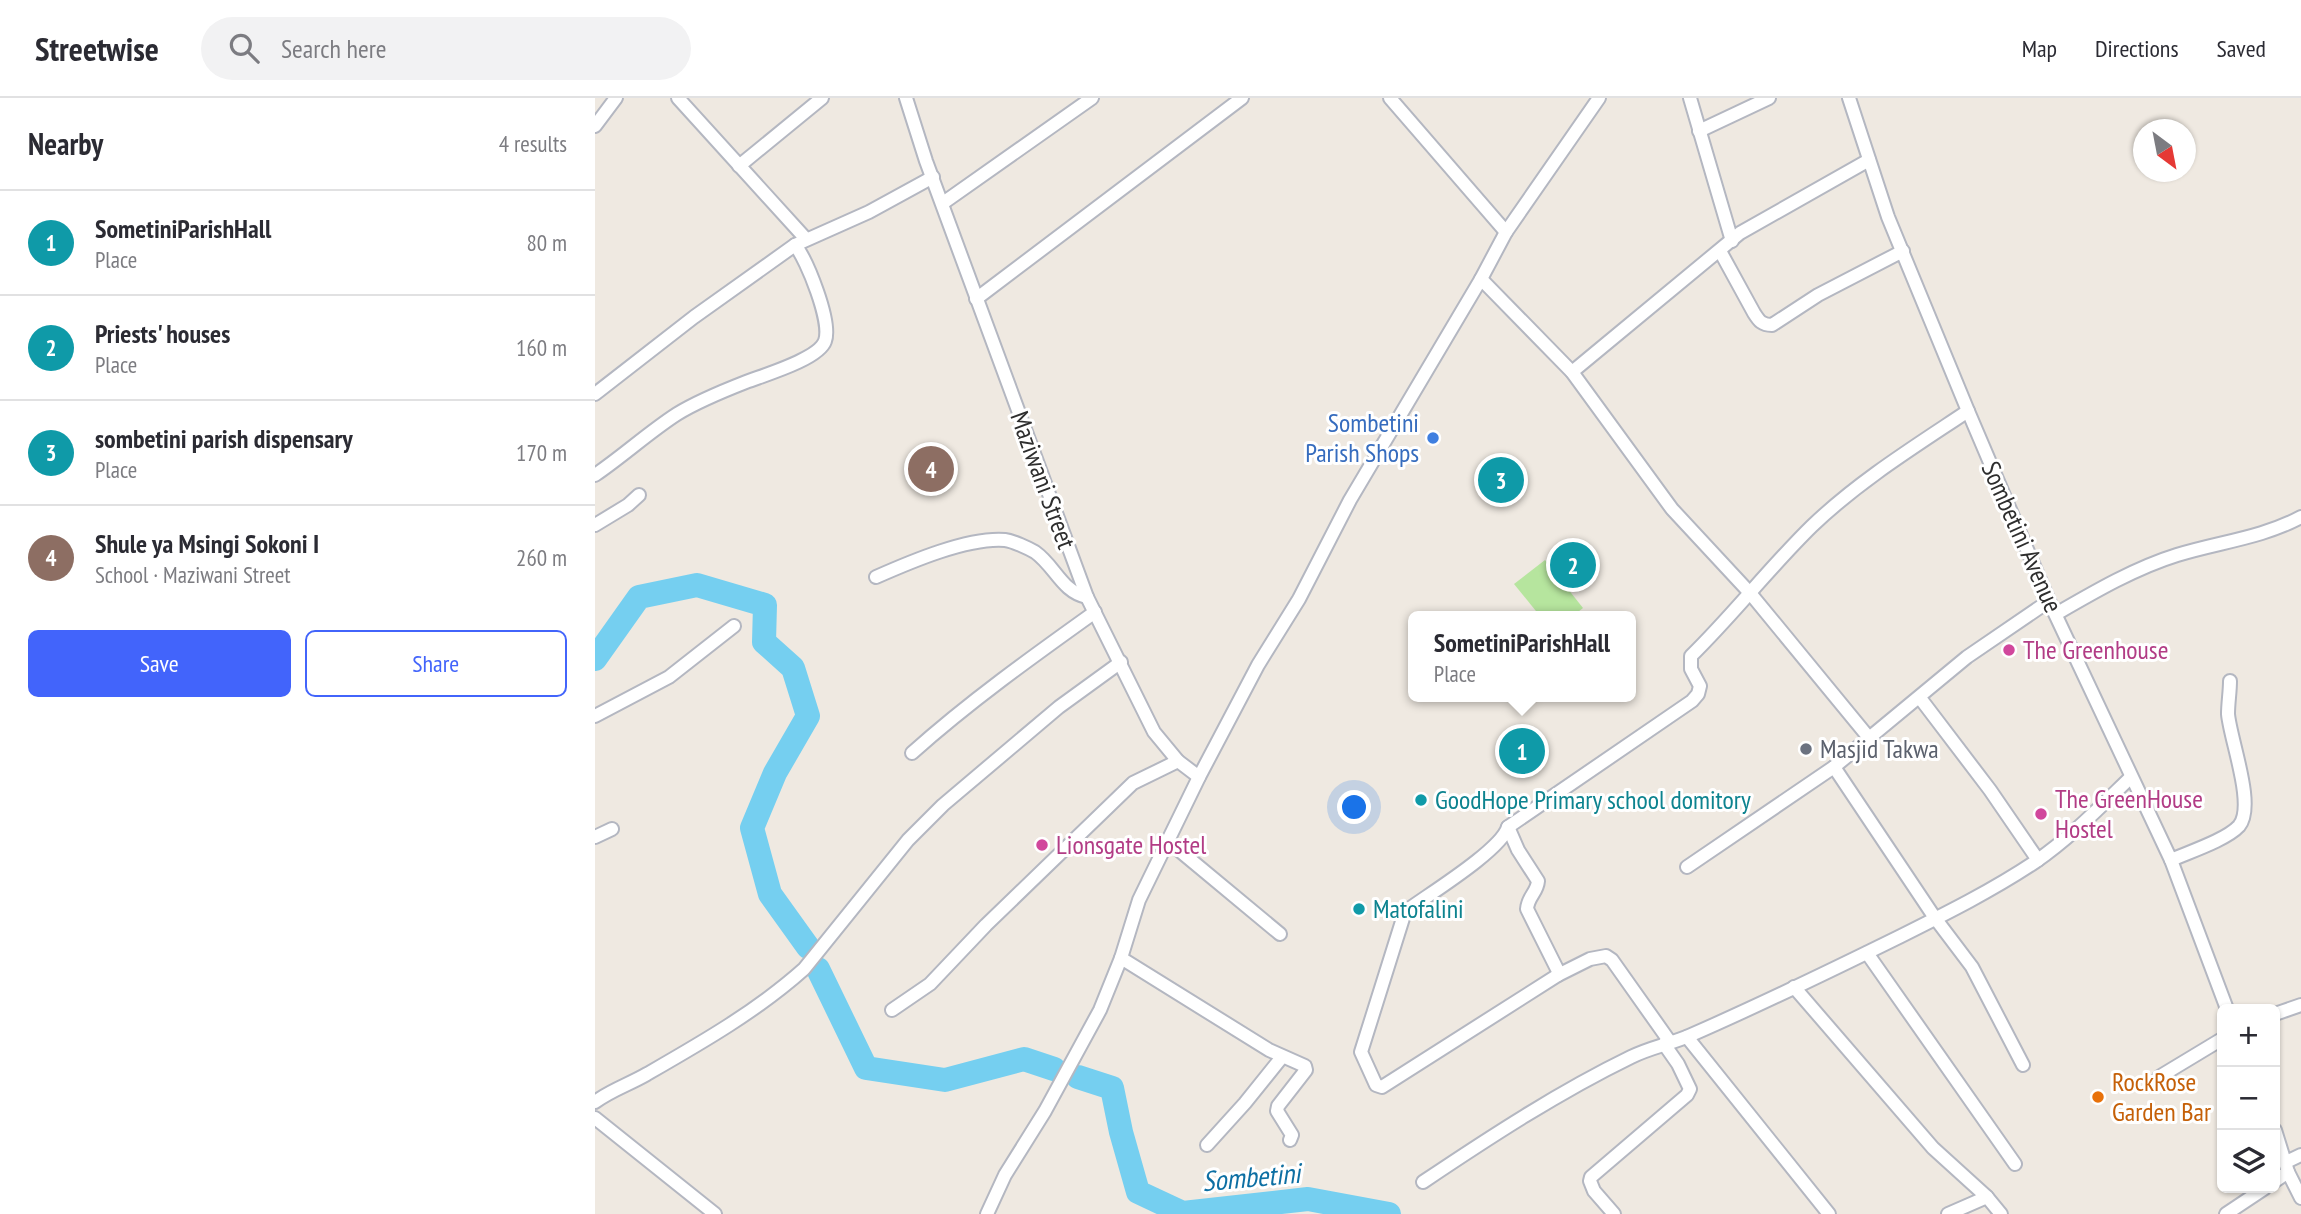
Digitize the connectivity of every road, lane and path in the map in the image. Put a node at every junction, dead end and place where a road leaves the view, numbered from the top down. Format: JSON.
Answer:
{"nodes":[{"id":1,"x":616,"y":98,"type":"edge"},
{"id":2,"x":678,"y":98,"type":"edge"},
{"id":3,"x":822,"y":98,"type":"edge"},
{"id":4,"x":906,"y":98,"type":"edge"},
{"id":5,"x":1092,"y":98,"type":"edge"},
{"id":6,"x":1242,"y":98,"type":"edge"},
{"id":7,"x":1599,"y":98,"type":"edge"},
{"id":8,"x":1691,"y":98,"type":"edge"},
{"id":9,"x":1769,"y":98,"type":"edge"},
{"id":10,"x":1849,"y":98,"type":"edge"},
{"id":11,"x":1394,"y":99,"type":"edge"},
{"id":12,"x":595,"y":126,"type":"edge"},
{"id":13,"x":1699,"y":131,"type":"junction"},
{"id":14,"x":1869,"y":160,"type":"junction"},
{"id":15,"x":739,"y":166,"type":"junction"},
{"id":16,"x":933,"y":177,"type":"junction"},
{"id":17,"x":943,"y":203,"type":"junction"},
{"id":18,"x":1506,"y":232,"type":"junction"},
{"id":19,"x":1731,"y":241,"type":"junction"},
{"id":20,"x":801,"y":242,"type":"junction"},
{"id":21,"x":1720,"y":251,"type":"junction"},
{"id":22,"x":1903,"y":251,"type":"junction"},
{"id":23,"x":1481,"y":279,"type":"junction"},
{"id":24,"x":976,"y":299,"type":"junction"},
{"id":25,"x":1572,"y":372,"type":"junction"},
{"id":26,"x":595,"y":394,"type":"edge"},
{"id":27,"x":1968,"y":411,"type":"junction"},
{"id":28,"x":595,"y":475,"type":"edge"},
{"id":29,"x":639,"y":495,"type":"dead end"},
{"id":30,"x":2301,"y":517,"type":"edge"},
{"id":31,"x":595,"y":525,"type":"edge"},
{"id":32,"x":876,"y":577,"type":"dead end"},
{"id":33,"x":1750,"y":593,"type":"junction"},
{"id":34,"x":1087,"y":597,"type":"junction"},
{"id":35,"x":2049,"y":601,"type":"junction"},
{"id":36,"x":1095,"y":612,"type":"junction"},
{"id":37,"x":2056,"y":614,"type":"junction"},
{"id":38,"x":734,"y":626,"type":"dead end"},
{"id":39,"x":1121,"y":662,"type":"junction"},
{"id":40,"x":2230,"y":681,"type":"dead end"},
{"id":41,"x":1920,"y":698,"type":"junction"},
{"id":42,"x":595,"y":716,"type":"edge"},
{"id":43,"x":1870,"y":739,"type":"junction"},
{"id":44,"x":912,"y":753,"type":"dead end"},
{"id":45,"x":1178,"y":761,"type":"junction"},
{"id":46,"x":1834,"y":766,"type":"junction"},
{"id":47,"x":1199,"y":777,"type":"junction"},
{"id":48,"x":2130,"y":778,"type":"junction"},
{"id":49,"x":1508,"y":827,"type":"junction"},
{"id":50,"x":612,"y":829,"type":"dead end"},
{"id":51,"x":595,"y":837,"type":"edge"},
{"id":52,"x":1168,"y":841,"type":"junction"},
{"id":53,"x":2038,"y":860,"type":"junction"},
{"id":54,"x":2171,"y":860,"type":"junction"},
{"id":55,"x":1687,"y":867,"type":"dead end"},
{"id":56,"x":1935,"y":918,"type":"junction"},
{"id":57,"x":1280,"y":934,"type":"dead end"},
{"id":58,"x":1867,"y":953,"type":"junction"},
{"id":59,"x":1122,"y":958,"type":"junction"},
{"id":60,"x":1558,"y":975,"type":"junction"},
{"id":61,"x":1794,"y":987,"type":"junction"},
{"id":62,"x":2225,"y":1004,"type":"edge"},
{"id":63,"x":2301,"y":1004,"type":"edge"},
{"id":64,"x":892,"y":1010,"type":"dead end"},
{"id":65,"x":2280,"y":1012,"type":"edge"},
{"id":66,"x":1687,"y":1037,"type":"junction"},
{"id":67,"x":2217,"y":1042,"type":"edge"},
{"id":68,"x":1667,"y":1043,"type":"junction"},
{"id":69,"x":1282,"y":1057,"type":"junction"},
{"id":70,"x":2023,"y":1065,"type":"dead end"},
{"id":71,"x":2159,"y":1077,"type":"dead end"},
{"id":72,"x":595,"y":1102,"type":"edge"},
{"id":73,"x":595,"y":1118,"type":"edge"},
{"id":74,"x":1290,"y":1140,"type":"dead end"},
{"id":75,"x":1207,"y":1145,"type":"dead end"},
{"id":76,"x":2280,"y":1145,"type":"edge"},
{"id":77,"x":2301,"y":1155,"type":"edge"},
{"id":78,"x":2015,"y":1164,"type":"dead end"},
{"id":79,"x":2287,"y":1167,"type":"junction"},
{"id":80,"x":2280,"y":1175,"type":"edge"},
{"id":81,"x":1423,"y":1182,"type":"dead end"},
{"id":82,"x":2258,"y":1193,"type":"edge"},
{"id":83,"x":1987,"y":1197,"type":"junction"},
{"id":84,"x":2301,"y":1198,"type":"edge"},
{"id":85,"x":715,"y":1214,"type":"edge"},
{"id":86,"x":987,"y":1214,"type":"edge"},
{"id":87,"x":1614,"y":1214,"type":"edge"},
{"id":88,"x":1829,"y":1214,"type":"edge"},
{"id":89,"x":1948,"y":1214,"type":"edge"},
{"id":90,"x":2001,"y":1214,"type":"edge"},
{"id":91,"x":2227,"y":1214,"type":"edge"}],
"edges":[{"from":1,"to":12,"type":"street"},
{"from":2,"to":15,"type":"street"},
{"from":3,"to":15,"type":"street"},
{"from":4,"to":16,"type":"street","name":"Maziwani Street"},
{"from":5,"to":17,"type":"street"},
{"from":6,"to":24,"type":"street"},
{"from":7,"to":18,"type":"street"},
{"from":8,"to":13,"type":"street"},
{"from":9,"to":13,"type":"street"},
{"from":10,"to":14,"type":"street","name":"Sombetini Avenue"},
{"from":11,"to":18,"type":"street"},
{"from":13,"to":19,"type":"street"},
{"from":14,"to":19,"type":"street"},
{"from":14,"to":22,"type":"street","name":"Sombetini Avenue"},
{"from":15,"to":20,"type":"street"},
{"from":16,"to":17,"type":"street","name":"Maziwani Street"},
{"from":16,"to":20,"type":"street"},
{"from":17,"to":24,"type":"street","name":"Maziwani Street"},
{"from":18,"to":23,"type":"street"},
{"from":19,"to":21,"type":"street"},
{"from":20,"to":26,"type":"street"},
{"from":20,"to":28,"type":"street"},
{"from":21,"to":22,"type":"street"},
{"from":21,"to":25,"type":"street"},
{"from":22,"to":27,"type":"street","name":"Sombetini Avenue"},
{"from":23,"to":25,"type":"street"},
{"from":23,"to":47,"type":"street"},
{"from":24,"to":34,"type":"street","name":"Maziwani Street"},
{"from":25,"to":33,"type":"street"},
{"from":27,"to":33,"type":"street"},
{"from":27,"to":35,"type":"street","name":"Sombetini Avenue"},
{"from":29,"to":31,"type":"street"},
{"from":30,"to":37,"type":"street"},
{"from":32,"to":34,"type":"street"},
{"from":33,"to":43,"type":"street"},
{"from":33,"to":49,"type":"street"},
{"from":34,"to":36,"type":"street","name":"Maziwani Street"},
{"from":35,"to":37,"type":"street","name":"Sombetini Avenue"},
{"from":35,"to":41,"type":"street"},
{"from":36,"to":39,"type":"street","name":"Maziwani Street"},
{"from":36,"to":44,"type":"street"},
{"from":37,"to":48,"type":"street","name":"Sombetini Avenue"},
{"from":38,"to":42,"type":"street"},
{"from":39,"to":45,"type":"street","name":"Maziwani Street"},
{"from":39,"to":72,"type":"street"},
{"from":40,"to":54,"type":"street"},
{"from":41,"to":43,"type":"street"},
{"from":41,"to":53,"type":"street"},
{"from":43,"to":46,"type":"street"},
{"from":45,"to":47,"type":"street","name":"Maziwani Street"},
{"from":45,"to":64,"type":"street"},
{"from":46,"to":55,"type":"street"},
{"from":46,"to":56,"type":"street"},
{"from":47,"to":52,"type":"street"},
{"from":48,"to":53,"type":"street"},
{"from":48,"to":54,"type":"street","name":"Sombetini Avenue"},
{"from":49,"to":60,"type":"street"},
{"from":49,"to":60,"type":"street"},
{"from":50,"to":51,"type":"street"},
{"from":52,"to":57,"type":"street"},
{"from":52,"to":59,"type":"street"},
{"from":53,"to":56,"type":"street"},
{"from":54,"to":62,"type":"street","name":"Sombetini Avenue"},
{"from":56,"to":58,"type":"street"},
{"from":56,"to":70,"type":"street"},
{"from":58,"to":61,"type":"street"},
{"from":58,"to":78,"type":"street"},
{"from":59,"to":69,"type":"street"},
{"from":59,"to":86,"type":"street"},
{"from":60,"to":68,"type":"street"},
{"from":61,"to":66,"type":"street"},
{"from":61,"to":83,"type":"street"},
{"from":63,"to":65,"type":"street"},
{"from":66,"to":68,"type":"street"},
{"from":66,"to":88,"type":"street"},
{"from":67,"to":71,"type":"street"},
{"from":68,"to":81,"type":"street"},
{"from":68,"to":87,"type":"street"},
{"from":69,"to":74,"type":"street"},
{"from":69,"to":75,"type":"street"},
{"from":73,"to":85,"type":"street"},
{"from":76,"to":79,"type":"street"},
{"from":77,"to":79,"type":"street"},
{"from":79,"to":80,"type":"street"},
{"from":79,"to":84,"type":"street"},
{"from":82,"to":91,"type":"street"},
{"from":83,"to":89,"type":"street"},
{"from":83,"to":90,"type":"street"}]}
